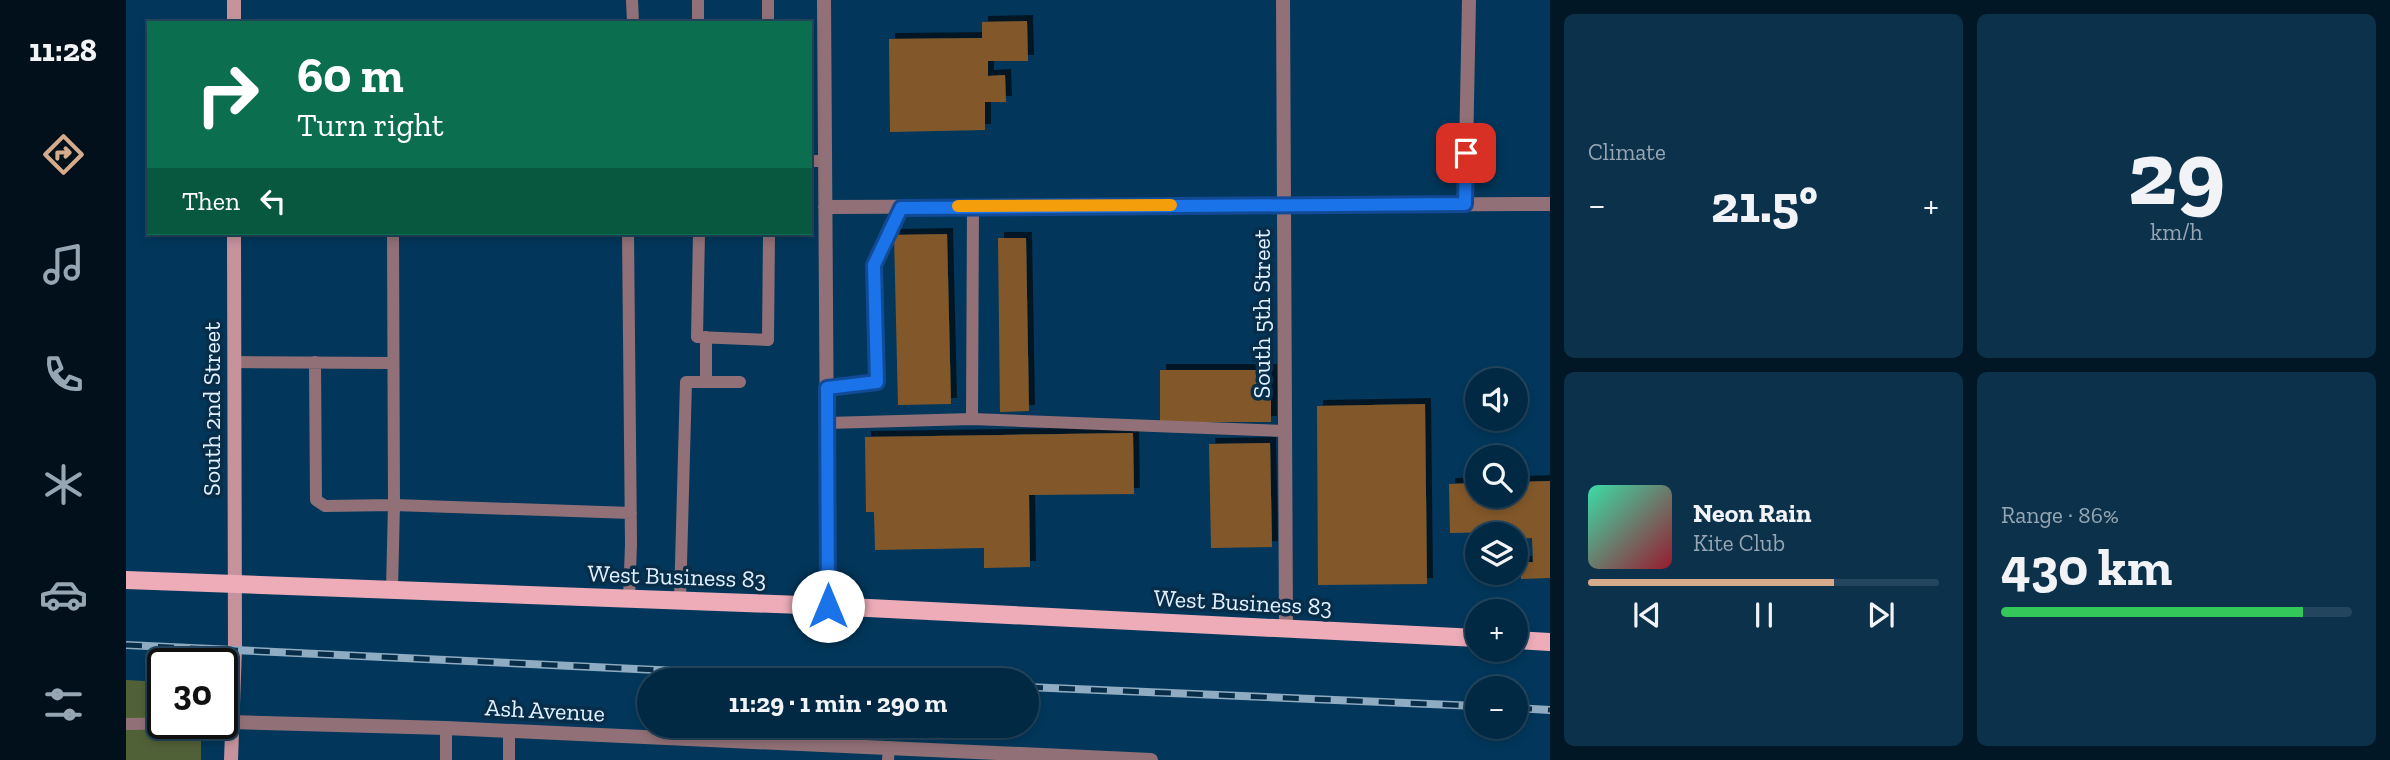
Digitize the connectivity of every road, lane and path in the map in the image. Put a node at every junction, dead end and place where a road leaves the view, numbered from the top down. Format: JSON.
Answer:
{"nodes":[{"id":1,"x":234,"y":0,"type":"edge"},
{"id":2,"x":632,"y":0,"type":"edge"},
{"id":3,"x":698,"y":0,"type":"edge"},
{"id":4,"x":768,"y":0,"type":"edge"},
{"id":5,"x":824,"y":0,"type":"edge"},
{"id":6,"x":1283,"y":0,"type":"edge"},
{"id":7,"x":1469,"y":0,"type":"edge"},
{"id":8,"x":234,"y":21,"type":"edge"},
{"id":9,"x":633,"y":21,"type":"edge"},
{"id":10,"x":698,"y":21,"type":"edge"},
{"id":11,"x":768,"y":21,"type":"edge"},
{"id":12,"x":818,"y":161,"type":"edge"},
{"id":13,"x":1465,"y":204,"type":"junction"},
{"id":14,"x":1550,"y":204,"type":"edge"},
{"id":15,"x":1284,"y":205,"type":"junction"},
{"id":16,"x":973,"y":206,"type":"junction"},
{"id":17,"x":825,"y":207,"type":"junction"},
{"id":18,"x":901,"y":208,"type":"junction"},
{"id":19,"x":234,"y":235,"type":"edge"},
{"id":20,"x":393,"y":235,"type":"edge"},
{"id":21,"x":628,"y":235,"type":"edge"},
{"id":22,"x":699,"y":235,"type":"edge"},
{"id":23,"x":769,"y":235,"type":"edge"},
{"id":24,"x":706,"y":337,"type":"junction"},
{"id":25,"x":234,"y":362,"type":"junction"},
{"id":26,"x":315,"y":362,"type":"junction"},
{"id":27,"x":393,"y":362,"type":"junction"},
{"id":28,"x":706,"y":382,"type":"junction"},
{"id":29,"x":740,"y":382,"type":"dead end"},
{"id":30,"x":827,"y":388,"type":"junction"},
{"id":31,"x":972,"y":419,"type":"junction"},
{"id":32,"x":827,"y":423,"type":"junction"},
{"id":33,"x":1285,"y":430,"type":"junction"},
{"id":34,"x":394,"y":505,"type":"junction"},
{"id":35,"x":631,"y":513,"type":"junction"},
{"id":36,"x":126,"y":580,"type":"edge"},
{"id":37,"x":233,"y":585,"type":"junction"},
{"id":38,"x":392,"y":590,"type":"junction"},
{"id":39,"x":629,"y":599,"type":"junction"},
{"id":40,"x":680,"y":600,"type":"junction"},
{"id":41,"x":828,"y":606,"type":"junction"},
{"id":42,"x":1286,"y":628,"type":"junction"},
{"id":43,"x":1465,"y":637,"type":"edge"},
{"id":44,"x":1528,"y":641,"type":"edge"},
{"id":45,"x":1550,"y":642,"type":"edge"},
{"id":46,"x":235,"y":648,"type":"edge"},
{"id":47,"x":238,"y":723,"type":"edge"},
{"id":48,"x":126,"y":724,"type":"edge"},
{"id":49,"x":147,"y":724,"type":"edge"},
{"id":50,"x":446,"y":728,"type":"junction"},
{"id":51,"x":509,"y":731,"type":"junction"},
{"id":52,"x":227,"y":739,"type":"edge"},
{"id":53,"x":888,"y":754,"type":"edge"},
{"id":54,"x":231,"y":760,"type":"edge"},
{"id":55,"x":446,"y":760,"type":"edge"},
{"id":56,"x":509,"y":760,"type":"edge"},
{"id":57,"x":1151,"y":760,"type":"edge"}],
"edges":[{"from":1,"to":8,"type":"main road"},
{"from":2,"to":9,"type":"lane"},
{"from":3,"to":10,"type":"lane"},
{"from":4,"to":11,"type":"lane"},
{"from":5,"to":12,"type":"street"},
{"from":6,"to":15,"type":"street","name":"South 5th Street"},
{"from":7,"to":13,"type":"street"},
{"from":12,"to":17,"type":"street"},
{"from":13,"to":14,"type":"street"},
{"from":13,"to":15,"type":"street"},
{"from":15,"to":16,"type":"street"},
{"from":15,"to":33,"type":"street","name":"South 5th Street"},
{"from":16,"to":18,"type":"street"},
{"from":16,"to":31,"type":"lane"},
{"from":17,"to":18,"type":"street"},
{"from":17,"to":30,"type":"street"},
{"from":18,"to":30,"type":"lane"},
{"from":19,"to":25,"type":"main road","name":"South 2nd Street"},
{"from":20,"to":27,"type":"lane"},
{"from":21,"to":35,"type":"lane"},
{"from":22,"to":24,"type":"lane"},
{"from":23,"to":24,"type":"lane"},
{"from":24,"to":28,"type":"lane"},
{"from":25,"to":26,"type":"lane"},
{"from":25,"to":37,"type":"main road","name":"South 2nd Street"},
{"from":26,"to":27,"type":"lane"},
{"from":26,"to":34,"type":"lane"},
{"from":27,"to":34,"type":"lane"},
{"from":28,"to":29,"type":"lane"},
{"from":28,"to":40,"type":"lane"},
{"from":30,"to":32,"type":"street"},
{"from":31,"to":32,"type":"lane"},
{"from":31,"to":33,"type":"lane"},
{"from":32,"to":41,"type":"street"},
{"from":33,"to":42,"type":"street","name":"South 5th Street"},
{"from":34,"to":35,"type":"lane"},
{"from":34,"to":38,"type":"lane"},
{"from":35,"to":39,"type":"lane"},
{"from":36,"to":37,"type":"main road","name":"West Business 83"},
{"from":37,"to":38,"type":"main road","name":"West Business 83"},
{"from":37,"to":46,"type":"main road","name":"South 2nd Street"},
{"from":38,"to":39,"type":"main road","name":"West Business 83"},
{"from":39,"to":40,"type":"main road","name":"West Business 83"},
{"from":40,"to":41,"type":"main road","name":"West Business 83"},
{"from":41,"to":42,"type":"main road","name":"West Business 83"},
{"from":42,"to":43,"type":"main road","name":"West Business 83"},
{"from":44,"to":45,"type":"main road"},
{"from":47,"to":50,"type":"street","name":"Ash Avenue"},
{"from":48,"to":49,"type":"lane"},
{"from":50,"to":51,"type":"street","name":"Ash Avenue"},
{"from":50,"to":55,"type":"lane"},
{"from":51,"to":53,"type":"street","name":"Ash Avenue"},
{"from":51,"to":56,"type":"lane"},
{"from":52,"to":54,"type":"main road","name":"South 2nd Street"},
{"from":53,"to":57,"type":"street","name":"Ash Avenue"}]}
